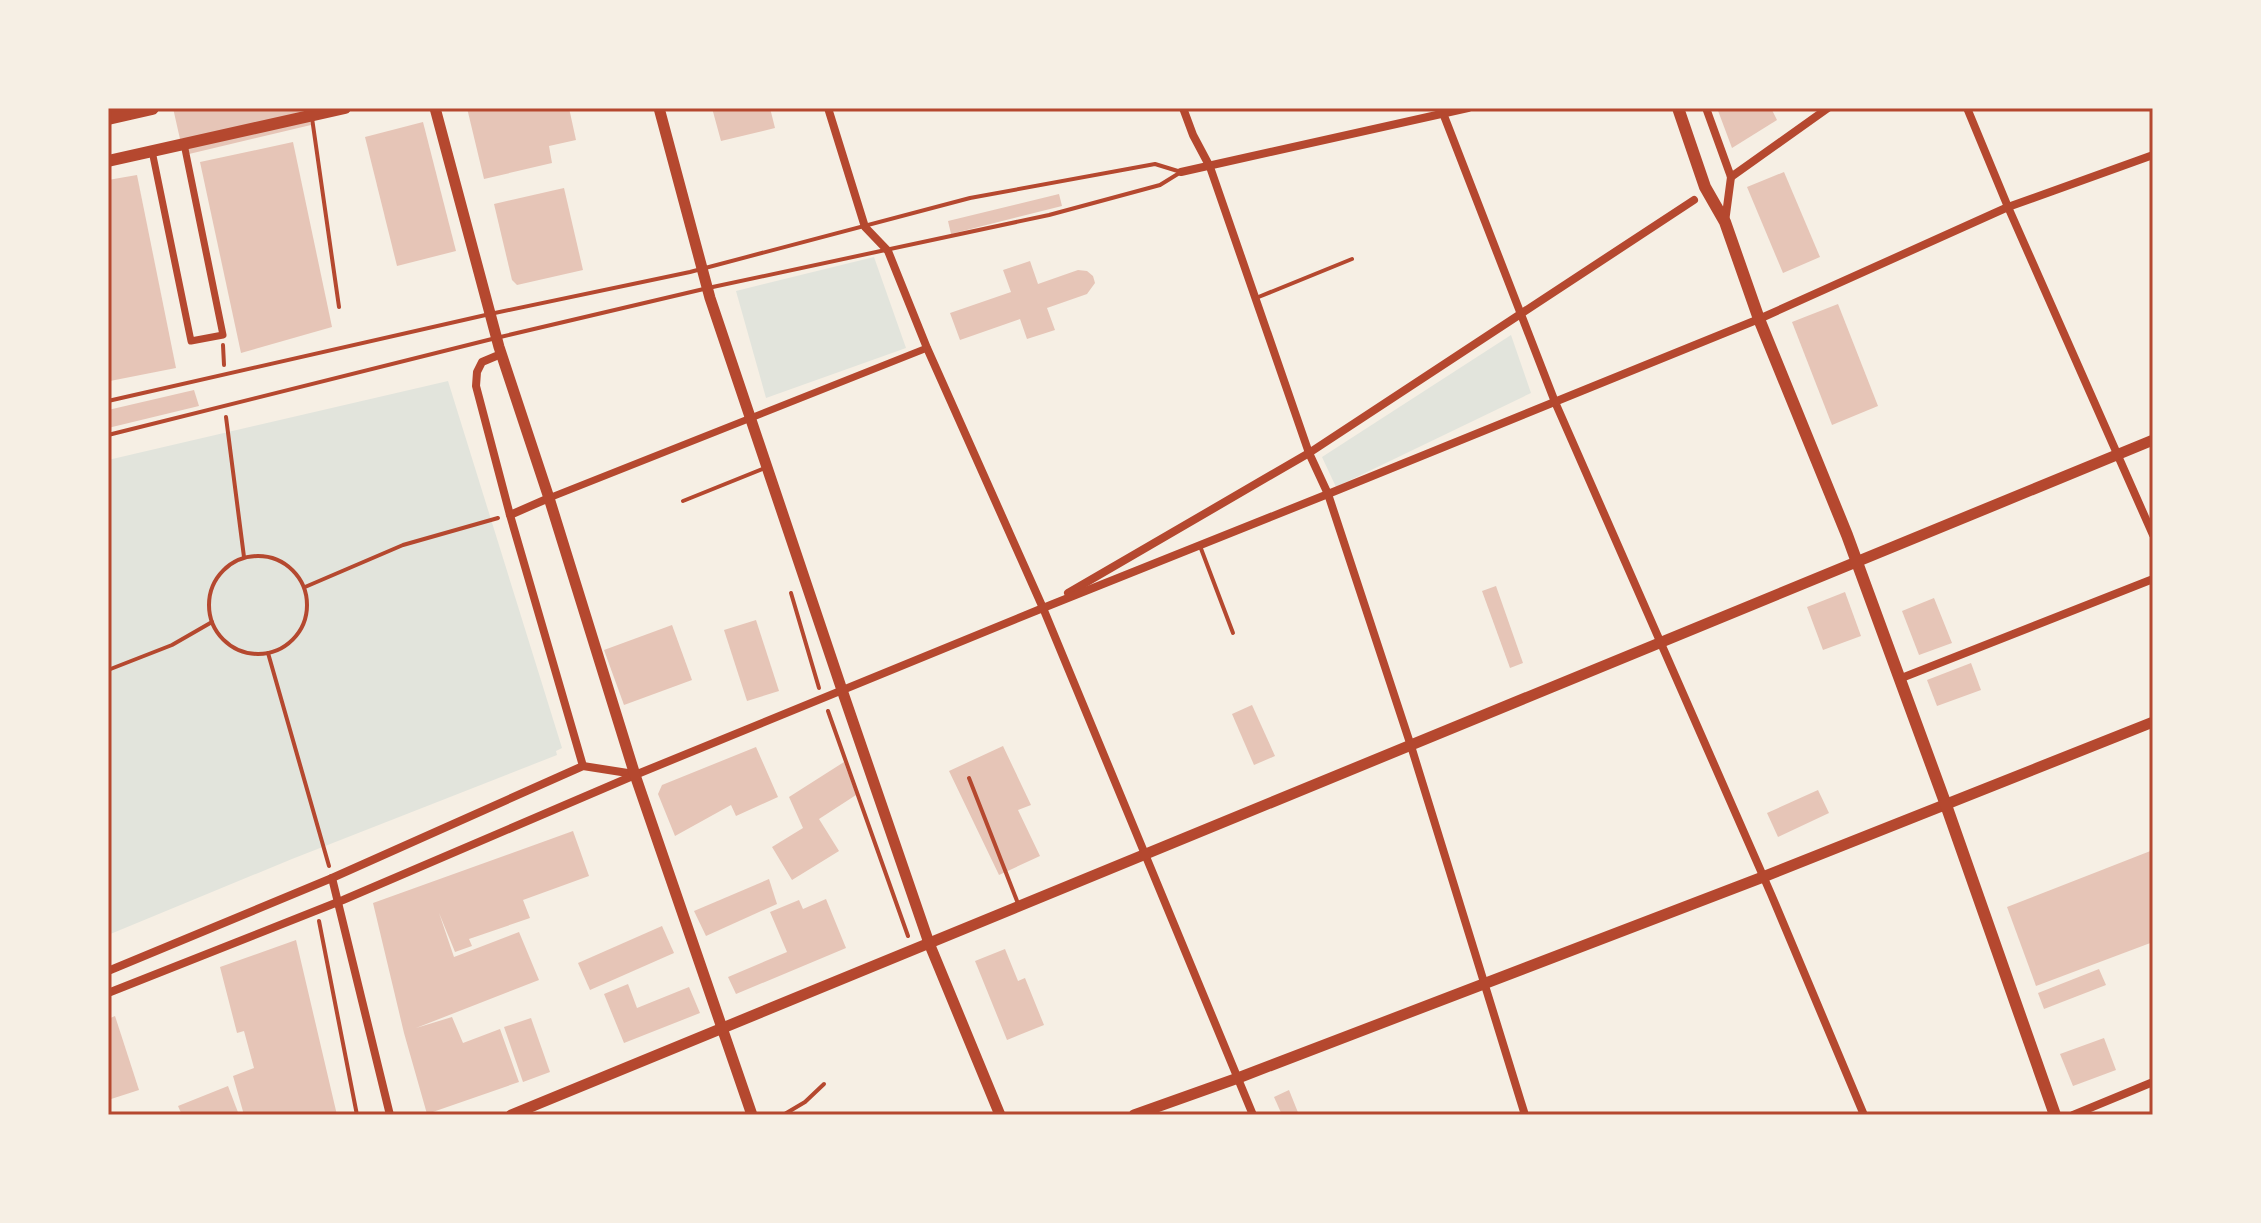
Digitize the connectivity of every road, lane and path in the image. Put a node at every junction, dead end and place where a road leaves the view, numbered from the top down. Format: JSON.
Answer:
{"nodes":[{"id":1,"x":345,"y":108,"type":"edge"},
{"id":2,"x":435,"y":108,"type":"edge"},
{"id":3,"x":659,"y":108,"type":"edge"},
{"id":4,"x":828,"y":108,"type":"edge"},
{"id":5,"x":1183,"y":108,"type":"edge"},
{"id":6,"x":1468,"y":108,"type":"edge"},
{"id":7,"x":1706,"y":108,"type":"edge"},
{"id":8,"x":1828,"y":108,"type":"edge"},
{"id":9,"x":1967,"y":108,"type":"edge"},
{"id":10,"x":146,"y":109,"type":"edge"},
{"id":11,"x":1442,"y":109,"type":"edge"},
{"id":12,"x":1679,"y":112,"type":"edge"},
{"id":13,"x":311,"y":115,"type":"junction"},
{"id":14,"x":108,"y":118,"type":"edge"},
{"id":15,"x":184,"y":144,"type":"junction"},
{"id":16,"x":152,"y":151,"type":"junction"},
{"id":17,"x":2153,"y":155,"type":"edge"},
{"id":18,"x":108,"y":161,"type":"edge"},
{"id":19,"x":1210,"y":167,"type":"junction"},
{"id":20,"x":1181,"y":172,"type":"junction"},
{"id":21,"x":1731,"y":177,"type":"junction"},
{"id":22,"x":1694,"y":200,"type":"dead end"},
{"id":23,"x":2008,"y":207,"type":"junction"},
{"id":24,"x":1725,"y":222,"type":"junction"},
{"id":25,"x":865,"y":227,"type":"junction"},
{"id":26,"x":888,"y":251,"type":"junction"},
{"id":27,"x":1352,"y":259,"type":"dead end"},
{"id":28,"x":701,"y":269,"type":"junction"},
{"id":29,"x":708,"y":288,"type":"junction"},
{"id":30,"x":1256,"y":298,"type":"junction"},
{"id":31,"x":339,"y":307,"type":"dead end"},
{"id":32,"x":490,"y":314,"type":"junction"},
{"id":33,"x":1520,"y":314,"type":"junction"},
{"id":34,"x":1759,"y":319,"type":"junction"},
{"id":35,"x":223,"y":335,"type":"junction"},
{"id":36,"x":496,"y":338,"type":"junction"},
{"id":37,"x":927,"y":348,"type":"junction"},
{"id":38,"x":501,"y":354,"type":"junction"},
{"id":39,"x":225,"y":374,"type":"junction"},
{"id":40,"x":108,"y":401,"type":"edge"},
{"id":41,"x":1555,"y":402,"type":"junction"},
{"id":42,"x":224,"y":407,"type":"junction"},
{"id":43,"x":750,"y":417,"type":"junction"},
{"id":44,"x":108,"y":435,"type":"edge"},
{"id":45,"x":2153,"y":440,"type":"edge"},
{"id":46,"x":1309,"y":453,"type":"junction"},
{"id":47,"x":2118,"y":455,"type":"junction"},
{"id":48,"x":767,"y":467,"type":"junction"},
{"id":49,"x":1328,"y":494,"type":"junction"},
{"id":50,"x":549,"y":498,"type":"junction"},
{"id":51,"x":683,"y":501,"type":"dead end"},
{"id":52,"x":510,"y":515,"type":"junction"},
{"id":53,"x":2153,"y":535,"type":"edge"},
{"id":54,"x":1200,"y":545,"type":"junction"},
{"id":55,"x":244,"y":557,"type":"junction"},
{"id":56,"x":1857,"y":563,"type":"junction"},
{"id":57,"x":2153,"y":579,"type":"edge"},
{"id":58,"x":305,"y":587,"type":"junction"},
{"id":59,"x":1043,"y":608,"type":"junction"},
{"id":60,"x":212,"y":622,"type":"junction"},
{"id":61,"x":1233,"y":633,"type":"dead end"},
{"id":62,"x":1662,"y":642,"type":"junction"},
{"id":63,"x":268,"y":653,"type":"junction"},
{"id":64,"x":108,"y":670,"type":"edge"},
{"id":65,"x":1899,"y":679,"type":"junction"},
{"id":66,"x":842,"y":690,"type":"junction"},
{"id":67,"x":2153,"y":722,"type":"edge"},
{"id":68,"x":1411,"y":746,"type":"junction"},
{"id":69,"x":583,"y":766,"type":"junction"},
{"id":70,"x":635,"y":775,"type":"junction"},
{"id":71,"x":969,"y":778,"type":"dead end"},
{"id":72,"x":1946,"y":805,"type":"junction"},
{"id":73,"x":1146,"y":855,"type":"junction"},
{"id":74,"x":1763,"y":877,"type":"junction"},
{"id":75,"x":332,"y":878,"type":"junction"},
{"id":76,"x":339,"y":902,"type":"junction"},
{"id":77,"x":1019,"y":906,"type":"junction"},
{"id":78,"x":316,"y":911,"type":"junction"},
{"id":79,"x":929,"y":943,"type":"junction"},
{"id":80,"x":108,"y":971,"type":"edge"},
{"id":81,"x":1483,"y":983,"type":"junction"},
{"id":82,"x":108,"y":993,"type":"edge"},
{"id":83,"x":723,"y":1028,"type":"junction"},
{"id":84,"x":1238,"y":1078,"type":"junction"},
{"id":85,"x":2153,"y":1082,"type":"edge"},
{"id":86,"x":824,"y":1084,"type":"dead end"},
{"id":87,"x":519,"y":1113,"type":"edge"},
{"id":88,"x":357,"y":1115,"type":"edge"},
{"id":89,"x":390,"y":1115,"type":"edge"},
{"id":90,"x":752,"y":1115,"type":"edge"},
{"id":91,"x":783,"y":1115,"type":"edge"},
{"id":92,"x":1000,"y":1115,"type":"edge"},
{"id":93,"x":1134,"y":1115,"type":"edge"},
{"id":94,"x":1253,"y":1115,"type":"edge"},
{"id":95,"x":1525,"y":1115,"type":"edge"},
{"id":96,"x":1864,"y":1115,"type":"edge"},
{"id":97,"x":2055,"y":1115,"type":"edge"},
{"id":98,"x":2073,"y":1115,"type":"edge"}],
"edges":[{"from":1,"to":13,"type":"main road"},
{"from":2,"to":32,"type":"street"},
{"from":3,"to":28,"type":"street"},
{"from":4,"to":25,"type":"street"},
{"from":5,"to":19,"type":"street"},
{"from":6,"to":11,"type":"street"},
{"from":7,"to":21,"type":"street"},
{"from":8,"to":21,"type":"street"},
{"from":9,"to":23,"type":"street"},
{"from":10,"to":14,"type":"main road"},
{"from":11,"to":19,"type":"street"},
{"from":11,"to":33,"type":"street"},
{"from":12,"to":24,"type":"main road"},
{"from":13,"to":15,"type":"main road"},
{"from":13,"to":31,"type":"lane"},
{"from":15,"to":16,"type":"main road"},
{"from":15,"to":35,"type":"street"},
{"from":16,"to":18,"type":"main road"},
{"from":16,"to":35,"type":"street"},
{"from":17,"to":23,"type":"street"},
{"from":19,"to":20,"type":"street"},
{"from":19,"to":30,"type":"street"},
{"from":20,"to":25,"type":"lane"},
{"from":20,"to":26,"type":"lane"},
{"from":21,"to":24,"type":"street"},
{"from":22,"to":33,"type":"street"},
{"from":23,"to":34,"type":"street"},
{"from":23,"to":47,"type":"street"},
{"from":24,"to":34,"type":"main road"},
{"from":25,"to":26,"type":"street"},
{"from":25,"to":28,"type":"lane"},
{"from":26,"to":29,"type":"lane"},
{"from":26,"to":37,"type":"street"},
{"from":27,"to":30,"type":"lane"},
{"from":28,"to":29,"type":"street"},
{"from":28,"to":32,"type":"lane"},
{"from":29,"to":36,"type":"lane"},
{"from":29,"to":43,"type":"street"},
{"from":30,"to":46,"type":"street"},
{"from":32,"to":36,"type":"street"},
{"from":32,"to":39,"type":"lane"},
{"from":33,"to":41,"type":"street"},
{"from":33,"to":46,"type":"street"},
{"from":34,"to":41,"type":"street"},
{"from":34,"to":56,"type":"main road"},
{"from":35,"to":39,"type":"path"},
{"from":36,"to":38,"type":"street"},
{"from":36,"to":42,"type":"lane"},
{"from":37,"to":43,"type":"street"},
{"from":37,"to":59,"type":"street"},
{"from":38,"to":50,"type":"street"},
{"from":38,"to":52,"type":"street"},
{"from":39,"to":40,"type":"lane"},
{"from":41,"to":49,"type":"street"},
{"from":41,"to":62,"type":"street"},
{"from":42,"to":44,"type":"lane"},
{"from":42,"to":55,"type":"path"},
{"from":43,"to":48,"type":"street"},
{"from":43,"to":50,"type":"street"},
{"from":45,"to":47,"type":"street"},
{"from":46,"to":49,"type":"street"},
{"from":46,"to":59,"type":"street"},
{"from":47,"to":53,"type":"street"},
{"from":47,"to":56,"type":"street"},
{"from":48,"to":51,"type":"lane"},
{"from":48,"to":66,"type":"street"},
{"from":49,"to":54,"type":"street"},
{"from":49,"to":68,"type":"street"},
{"from":50,"to":52,"type":"street"},
{"from":50,"to":70,"type":"street"},
{"from":52,"to":58,"type":"path"},
{"from":52,"to":69,"type":"street"},
{"from":54,"to":59,"type":"street"},
{"from":54,"to":61,"type":"lane"},
{"from":55,"to":58,"type":"path"},
{"from":55,"to":60,"type":"path"},
{"from":56,"to":62,"type":"street"},
{"from":56,"to":65,"type":"main road"},
{"from":57,"to":65,"type":"street"},
{"from":58,"to":63,"type":"path"},
{"from":59,"to":66,"type":"street"},
{"from":59,"to":73,"type":"street"},
{"from":60,"to":63,"type":"path"},
{"from":60,"to":64,"type":"path"},
{"from":62,"to":68,"type":"street"},
{"from":62,"to":74,"type":"street"},
{"from":63,"to":75,"type":"path"},
{"from":65,"to":72,"type":"main road"},
{"from":66,"to":70,"type":"street"},
{"from":66,"to":79,"type":"street"},
{"from":67,"to":72,"type":"street"},
{"from":68,"to":73,"type":"street"},
{"from":68,"to":81,"type":"street"},
{"from":69,"to":70,"type":"street"},
{"from":69,"to":75,"type":"street"},
{"from":70,"to":76,"type":"street"},
{"from":70,"to":83,"type":"street"},
{"from":71,"to":77,"type":"lane"},
{"from":72,"to":74,"type":"street"},
{"from":72,"to":97,"type":"main road"},
{"from":73,"to":77,"type":"street"},
{"from":73,"to":84,"type":"street"},
{"from":74,"to":81,"type":"street"},
{"from":74,"to":96,"type":"street"},
{"from":75,"to":76,"type":"street"},
{"from":75,"to":80,"type":"street"},
{"from":76,"to":78,"type":"street"},
{"from":76,"to":89,"type":"street"},
{"from":77,"to":79,"type":"street"},
{"from":78,"to":82,"type":"street"},
{"from":78,"to":88,"type":"path"},
{"from":79,"to":83,"type":"street"},
{"from":79,"to":92,"type":"street"},
{"from":81,"to":84,"type":"street"},
{"from":81,"to":95,"type":"street"},
{"from":83,"to":87,"type":"street"},
{"from":83,"to":90,"type":"street"},
{"from":84,"to":93,"type":"street"},
{"from":84,"to":94,"type":"street"},
{"from":85,"to":98,"type":"street"},
{"from":86,"to":91,"type":"lane"}]}
